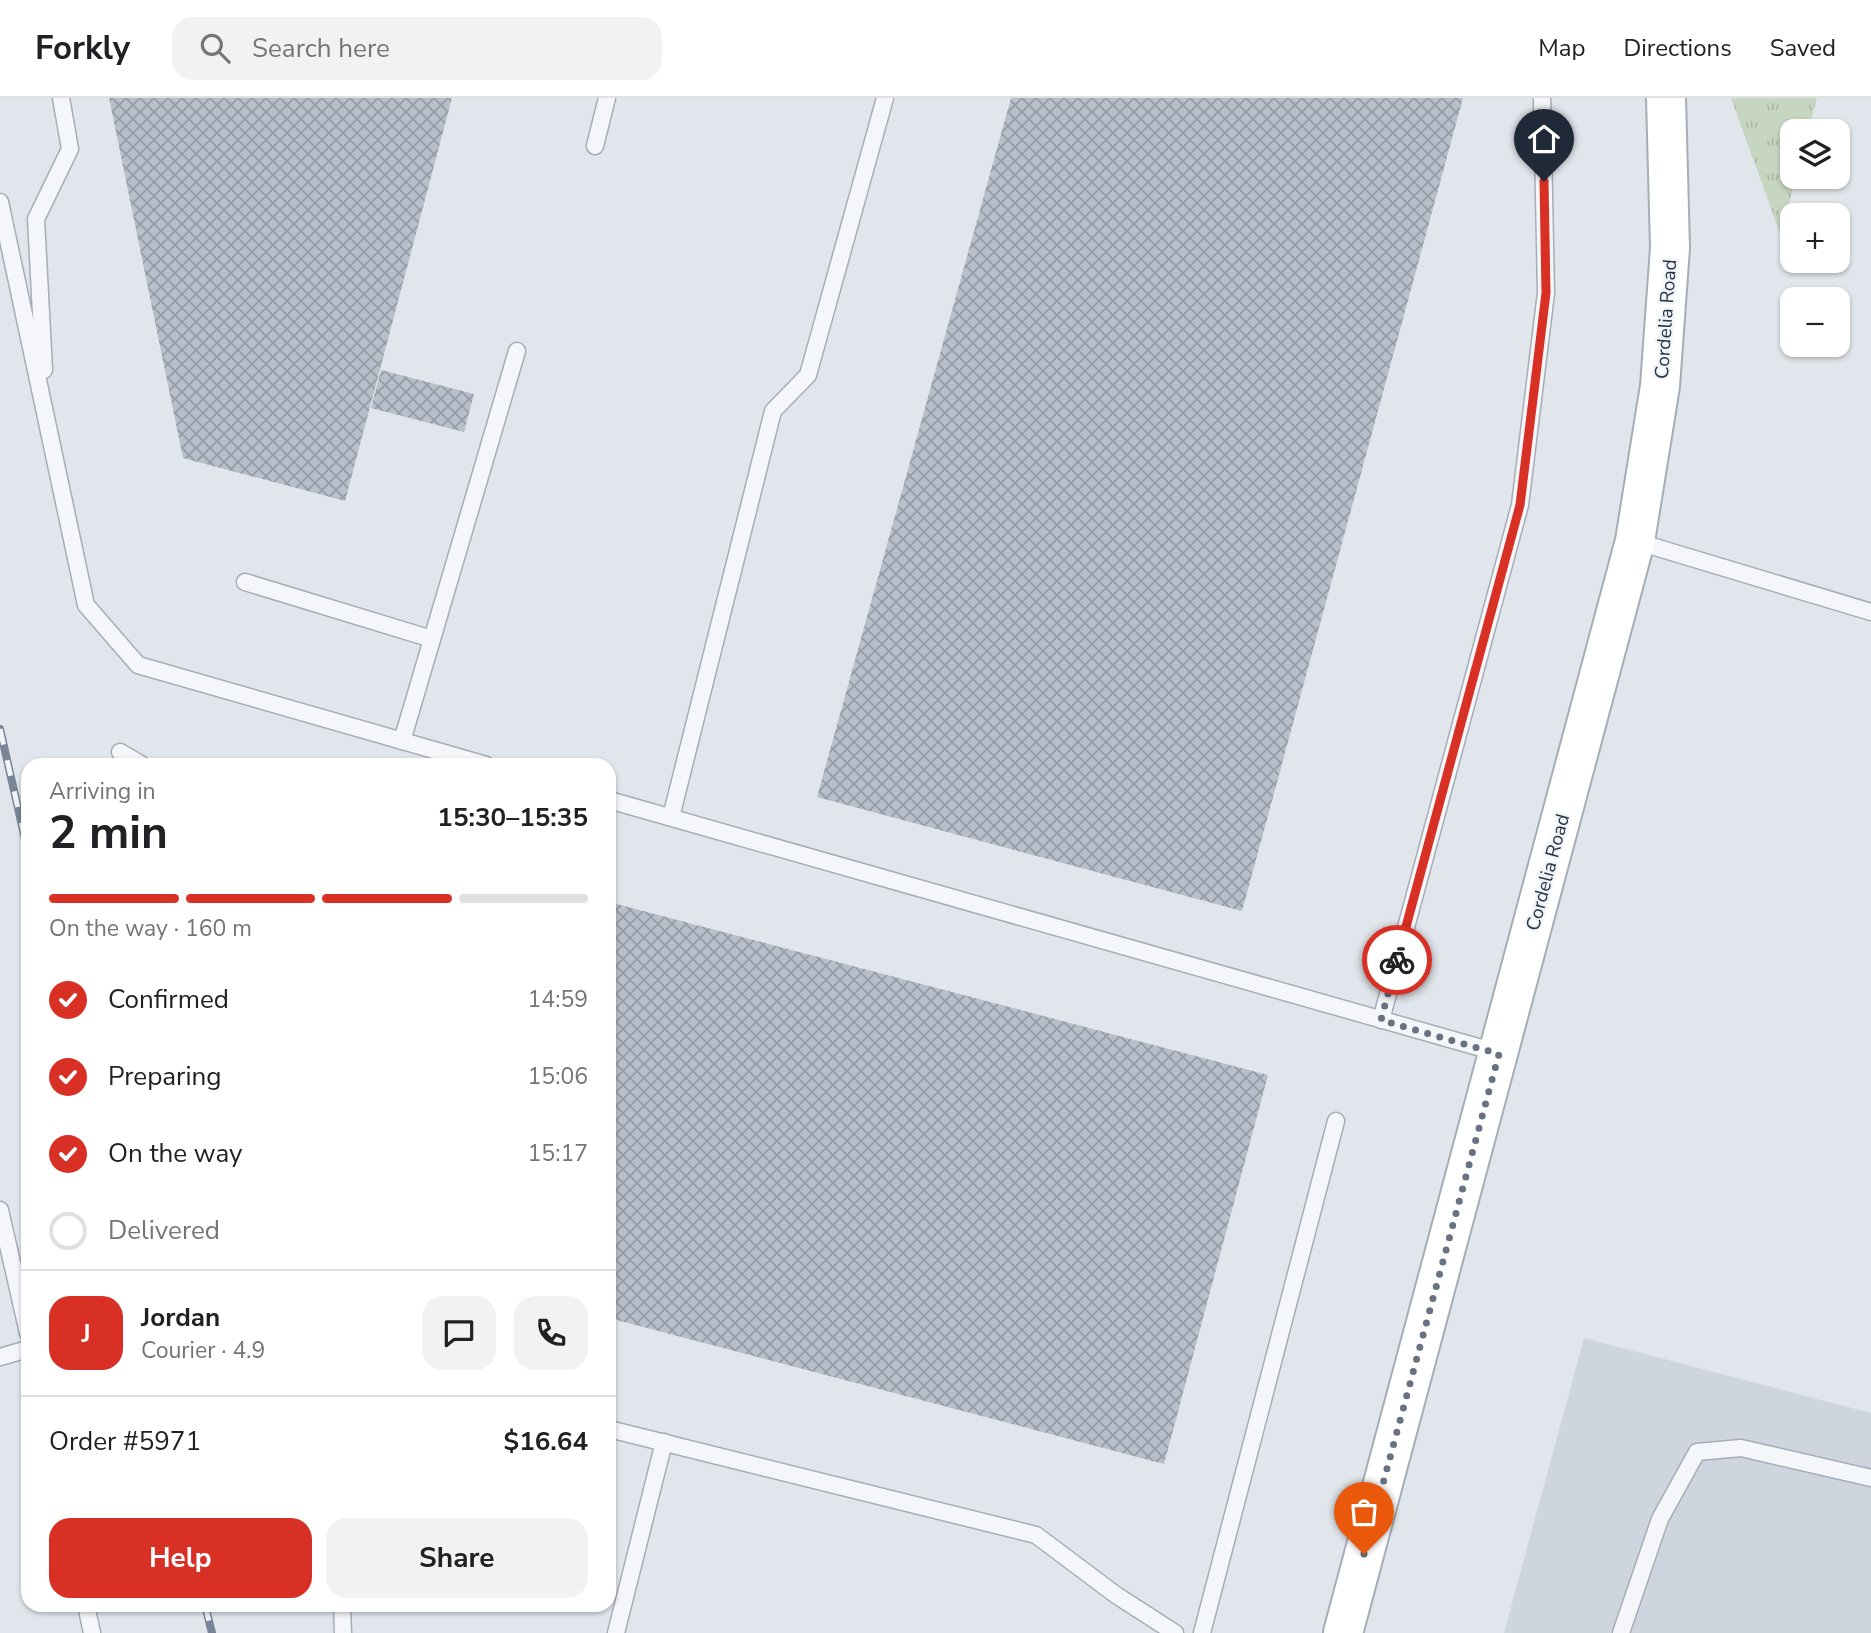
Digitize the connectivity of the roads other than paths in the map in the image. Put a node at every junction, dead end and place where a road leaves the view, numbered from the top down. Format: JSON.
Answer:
{"nodes":[{"id":1,"x":61,"y":98,"type":"edge"},
{"id":2,"x":607,"y":98,"type":"edge"},
{"id":3,"x":885,"y":98,"type":"edge"},
{"id":4,"x":1542,"y":98,"type":"edge"},
{"id":5,"x":1665,"y":98,"type":"edge"},
{"id":6,"x":595,"y":146,"type":"dead end"},
{"id":7,"x":0,"y":202,"type":"edge"},
{"id":8,"x":517,"y":351,"type":"dead end"},
{"id":9,"x":46,"y":418,"type":"junction"},
{"id":10,"x":1635,"y":541,"type":"junction"},
{"id":11,"x":246,"y":582,"type":"dead end"},
{"id":12,"x":1871,"y":612,"type":"edge"},
{"id":13,"x":432,"y":639,"type":"junction"},
{"id":14,"x":402,"y":741,"type":"junction"},
{"id":15,"x":121,"y":758,"type":"edge"},
{"id":16,"x":130,"y":758,"type":"edge"},
{"id":17,"x":462,"y":758,"type":"edge"},
{"id":18,"x":616,"y":802,"type":"edge"},
{"id":19,"x":671,"y":817,"type":"junction"},
{"id":20,"x":1381,"y":1020,"type":"junction"},
{"id":21,"x":1499,"y":1054,"type":"junction"},
{"id":22,"x":1336,"y":1121,"type":"dead end"},
{"id":23,"x":0,"y":1210,"type":"edge"},
{"id":24,"x":21,"y":1302,"type":"edge"},
{"id":25,"x":21,"y":1351,"type":"edge"},
{"id":26,"x":0,"y":1357,"type":"edge"},
{"id":27,"x":616,"y":1431,"type":"edge"},
{"id":28,"x":664,"y":1442,"type":"junction"},
{"id":29,"x":1871,"y":1478,"type":"edge"},
{"id":30,"x":88,"y":1612,"type":"edge"},
{"id":31,"x":342,"y":1612,"type":"edge"},
{"id":32,"x":92,"y":1633,"type":"edge"},
{"id":33,"x":343,"y":1633,"type":"edge"},
{"id":34,"x":616,"y":1633,"type":"edge"},
{"id":35,"x":1175,"y":1633,"type":"edge"},
{"id":36,"x":1202,"y":1633,"type":"edge"},
{"id":37,"x":1343,"y":1633,"type":"edge"},
{"id":38,"x":1621,"y":1633,"type":"edge"}],
"edges":[{"from":1,"to":9,"type":"lane"},
{"from":2,"to":6,"type":"lane"},
{"from":3,"to":19,"type":"lane"},
{"from":4,"to":20,"type":"lane"},
{"from":5,"to":10,"type":"main road","name":"Cordelia Road"},
{"from":7,"to":9,"type":"lane"},
{"from":8,"to":13,"type":"lane"},
{"from":9,"to":14,"type":"lane"},
{"from":10,"to":12,"type":"lane"},
{"from":10,"to":21,"type":"main road","name":"Cordelia Road"},
{"from":11,"to":13,"type":"lane"},
{"from":13,"to":14,"type":"lane"},
{"from":14,"to":17,"type":"lane"},
{"from":15,"to":16,"type":"lane"},
{"from":18,"to":19,"type":"lane"},
{"from":19,"to":20,"type":"lane"},
{"from":20,"to":21,"type":"lane"},
{"from":21,"to":37,"type":"main road","name":"Cordelia Road"},
{"from":22,"to":36,"type":"lane"},
{"from":23,"to":24,"type":"lane"},
{"from":25,"to":26,"type":"lane"},
{"from":27,"to":28,"type":"lane"},
{"from":28,"to":34,"type":"lane"},
{"from":28,"to":35,"type":"lane"},
{"from":29,"to":38,"type":"lane"},
{"from":30,"to":32,"type":"lane"},
{"from":31,"to":33,"type":"lane"}]}
